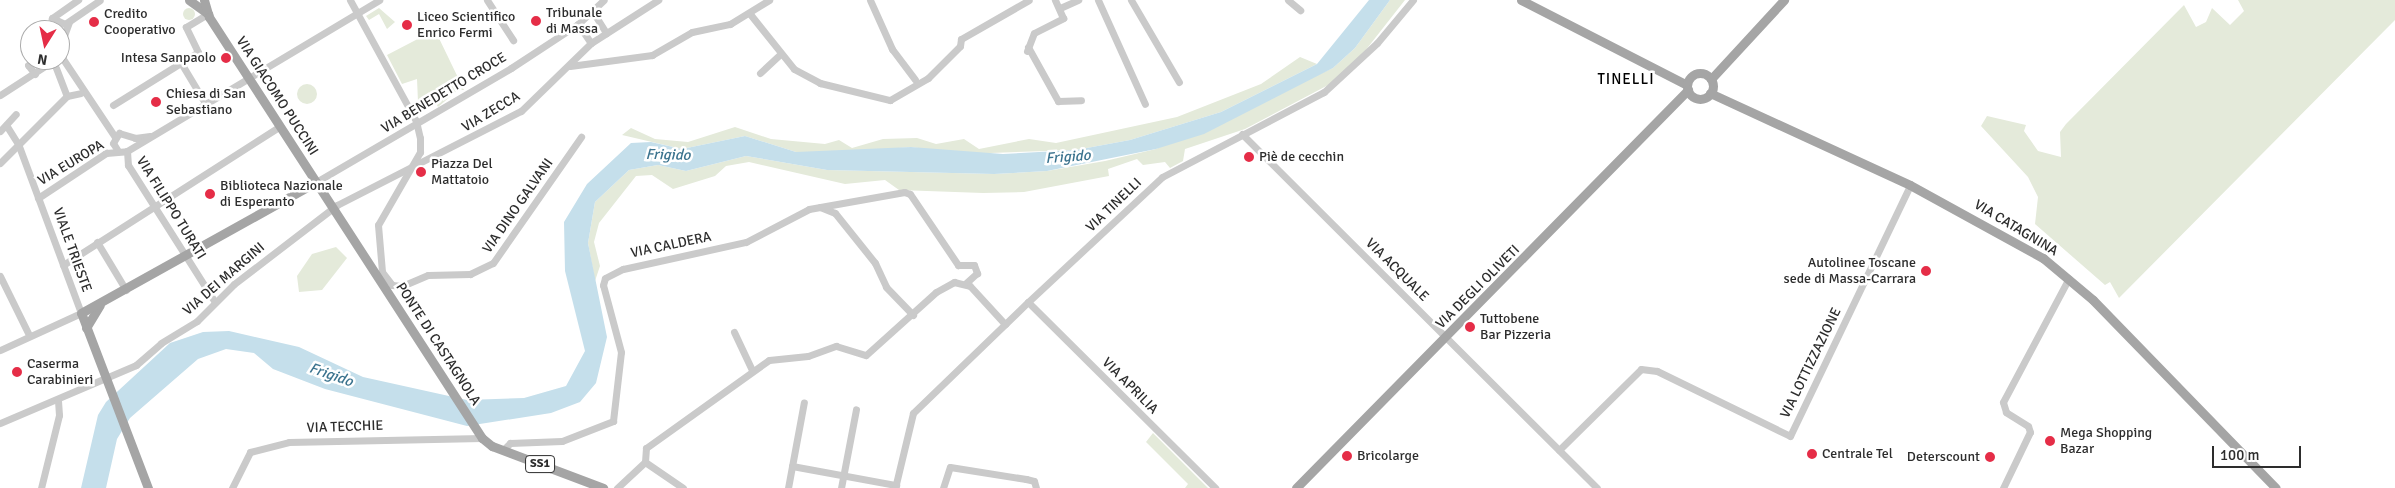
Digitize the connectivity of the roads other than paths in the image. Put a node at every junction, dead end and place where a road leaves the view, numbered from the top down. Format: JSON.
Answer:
{"nodes":[{"id":1,"x":78,"y":0,"type":"edge"},
{"id":2,"x":100,"y":0,"type":"edge"},
{"id":3,"x":189,"y":0,"type":"edge"},
{"id":4,"x":204,"y":0,"type":"edge"},
{"id":5,"x":350,"y":0,"type":"edge"},
{"id":6,"x":379,"y":0,"type":"edge"},
{"id":7,"x":487,"y":0,"type":"edge"},
{"id":8,"x":604,"y":0,"type":"edge"},
{"id":9,"x":658,"y":0,"type":"edge"},
{"id":10,"x":769,"y":0,"type":"edge"},
{"id":11,"x":870,"y":0,"type":"edge"},
{"id":12,"x":1028,"y":0,"type":"edge"},
{"id":13,"x":1055,"y":0,"type":"edge"},
{"id":14,"x":1078,"y":0,"type":"edge"},
{"id":15,"x":1098,"y":0,"type":"edge"},
{"id":16,"x":1131,"y":0,"type":"edge"},
{"id":17,"x":1288,"y":0,"type":"edge"},
{"id":18,"x":1413,"y":0,"type":"edge"},
{"id":19,"x":1521,"y":0,"type":"edge"},
{"id":20,"x":1784,"y":0,"type":"edge"},
{"id":21,"x":1060,"y":8,"type":"junction"},
{"id":22,"x":1300,"y":10,"type":"dead end"},
{"id":23,"x":593,"y":12,"type":"junction"},
{"id":24,"x":357,"y":13,"type":"junction"},
{"id":25,"x":208,"y":14,"type":"junction"},
{"id":26,"x":750,"y":14,"type":"junction"},
{"id":27,"x":55,"y":20,"type":"edge"},
{"id":28,"x":70,"y":21,"type":"edge"},
{"id":29,"x":578,"y":24,"type":"junction"},
{"id":30,"x":606,"y":33,"type":"junction"},
{"id":31,"x":513,"y":40,"type":"dead end"},
{"id":32,"x":591,"y":43,"type":"junction"},
{"id":33,"x":779,"y":54,"type":"junction"},
{"id":34,"x":180,"y":63,"type":"junction"},
{"id":35,"x":570,"y":66,"type":"junction"},
{"id":36,"x":32,"y":70,"type":"edge"},
{"id":37,"x":42,"y":70,"type":"edge"},
{"id":38,"x":60,"y":70,"type":"edge"},
{"id":39,"x":64,"y":70,"type":"edge"},
{"id":40,"x":760,"y":72,"type":"dead end"},
{"id":41,"x":35,"y":74,"type":"junction"},
{"id":42,"x":249,"y":77,"type":"junction"},
{"id":43,"x":915,"y":79,"type":"dead end"},
{"id":44,"x":1179,"y":82,"type":"dead end"},
{"id":45,"x":1710,"y":83,"type":"junction"},
{"id":46,"x":1690,"y":87,"type":"junction"},
{"id":47,"x":81,"y":93,"type":"junction"},
{"id":48,"x":0,"y":95,"type":"edge"},
{"id":49,"x":66,"y":96,"type":"junction"},
{"id":50,"x":1080,"y":100,"type":"dead end"},
{"id":51,"x":205,"y":103,"type":"junction"},
{"id":52,"x":1145,"y":104,"type":"dead end"},
{"id":53,"x":113,"y":105,"type":"dead end"},
{"id":54,"x":16,"y":114,"type":"dead end"},
{"id":55,"x":6,"y":125,"type":"junction"},
{"id":56,"x":280,"y":126,"type":"junction"},
{"id":57,"x":418,"y":126,"type":"junction"},
{"id":58,"x":0,"y":131,"type":"edge"},
{"id":59,"x":1242,"y":134,"type":"junction"},
{"id":60,"x":129,"y":135,"type":"junction"},
{"id":61,"x":150,"y":136,"type":"junction"},
{"id":62,"x":115,"y":137,"type":"junction"},
{"id":63,"x":581,"y":137,"type":"dead end"},
{"id":64,"x":18,"y":144,"type":"junction"},
{"id":65,"x":129,"y":150,"type":"junction"},
{"id":66,"x":118,"y":151,"type":"junction"},
{"id":67,"x":0,"y":163,"type":"edge"},
{"id":68,"x":413,"y":164,"type":"junction"},
{"id":69,"x":316,"y":182,"type":"junction"},
{"id":70,"x":1910,"y":185,"type":"junction"},
{"id":71,"x":38,"y":198,"type":"junction"},
{"id":72,"x":155,"y":207,"type":"junction"},
{"id":73,"x":819,"y":207,"type":"junction"},
{"id":74,"x":333,"y":209,"type":"junction"},
{"id":75,"x":97,"y":242,"type":"junction"},
{"id":76,"x":185,"y":255,"type":"junction"},
{"id":77,"x":64,"y":265,"type":"junction"},
{"id":78,"x":373,"y":268,"type":"joint"},
{"id":79,"x":0,"y":276,"type":"edge"},
{"id":80,"x":2068,"y":278,"type":"junction"},
{"id":81,"x":966,"y":283,"type":"junction"},
{"id":82,"x":126,"y":290,"type":"junction"},
{"id":83,"x":215,"y":302,"type":"junction"},
{"id":84,"x":1028,"y":302,"type":"junction"},
{"id":85,"x":102,"y":303,"type":"junction"},
{"id":86,"x":81,"y":313,"type":"junction"},
{"id":87,"x":913,"y":315,"type":"junction"},
{"id":88,"x":1005,"y":324,"type":"junction"},
{"id":89,"x":86,"y":328,"type":"junction"},
{"id":90,"x":734,"y":332,"type":"dead end"},
{"id":91,"x":29,"y":335,"type":"junction"},
{"id":92,"x":1447,"y":337,"type":"junction"},
{"id":93,"x":0,"y":350,"type":"edge"},
{"id":94,"x":752,"y":370,"type":"junction"},
{"id":95,"x":107,"y":383,"type":"junction"},
{"id":96,"x":58,"y":400,"type":"junction"},
{"id":97,"x":804,"y":402,"type":"dead end"},
{"id":98,"x":856,"y":409,"type":"dead end"},
{"id":99,"x":0,"y":423,"type":"edge"},
{"id":100,"x":481,"y":436,"type":"junction"},
{"id":101,"x":503,"y":450,"type":"junction"},
{"id":102,"x":1560,"y":450,"type":"junction"},
{"id":103,"x":645,"y":462,"type":"junction"},
{"id":104,"x":792,"y":466,"type":"junction"},
{"id":105,"x":843,"y":476,"type":"junction"},
{"id":106,"x":896,"y":487,"type":"edge"},
{"id":107,"x":2273,"y":487,"type":"edge"},
{"id":108,"x":41,"y":488,"type":"edge"},
{"id":109,"x":148,"y":488,"type":"edge"},
{"id":110,"x":232,"y":488,"type":"edge"},
{"id":111,"x":604,"y":488,"type":"edge"},
{"id":112,"x":618,"y":488,"type":"edge"},
{"id":113,"x":683,"y":488,"type":"edge"},
{"id":114,"x":788,"y":488,"type":"edge"},
{"id":115,"x":841,"y":488,"type":"edge"},
{"id":116,"x":943,"y":488,"type":"edge"},
{"id":117,"x":1036,"y":488,"type":"edge"},
{"id":118,"x":1215,"y":488,"type":"edge"},
{"id":119,"x":1296,"y":488,"type":"edge"},
{"id":120,"x":1597,"y":488,"type":"edge"},
{"id":121,"x":2003,"y":488,"type":"edge"}],
"edges":[{"from":1,"to":27,"type":"street"},
{"from":2,"to":28,"type":"street"},
{"from":3,"to":25,"type":"main road"},
{"from":4,"to":25,"type":"main road"},
{"from":5,"to":24,"type":"street"},
{"from":6,"to":24,"type":"street"},
{"from":7,"to":31,"type":"street"},
{"from":8,"to":23,"type":"street","name":"VIA BENEDETTO CROCE"},
{"from":9,"to":30,"type":"street","name":"VIA ZECCA"},
{"from":10,"to":26,"type":"street"},
{"from":11,"to":43,"type":"street"},
{"from":12,"to":33,"type":"street"},
{"from":13,"to":21,"type":"street"},
{"from":14,"to":21,"type":"street"},
{"from":15,"to":52,"type":"street"},
{"from":16,"to":44,"type":"street"},
{"from":17,"to":22,"type":"street"},
{"from":18,"to":59,"type":"street","name":"VIA TINELLI"},
{"from":19,"to":46,"type":"main road"},
{"from":20,"to":45,"type":"main road"},
{"from":21,"to":50,"type":"street"},
{"from":23,"to":29,"type":"street","name":"VIA BENEDETTO CROCE"},
{"from":23,"to":30,"type":"street"},
{"from":24,"to":42,"type":"street"},
{"from":24,"to":57,"type":"street"},
{"from":25,"to":34,"type":"street"},
{"from":25,"to":42,"type":"main road","name":"VIA GIACOMO PUCCINI"},
{"from":26,"to":33,"type":"street"},
{"from":26,"to":35,"type":"street"},
{"from":29,"to":32,"type":"street"},
{"from":29,"to":57,"type":"street","name":"VIA BENEDETTO CROCE"},
{"from":30,"to":32,"type":"street","name":"VIA ZECCA"},
{"from":32,"to":35,"type":"street","name":"VIA ZECCA"},
{"from":33,"to":40,"type":"street"},
{"from":34,"to":51,"type":"street"},
{"from":34,"to":53,"type":"street"},
{"from":35,"to":68,"type":"street","name":"VIA ZECCA"},
{"from":36,"to":41,"type":"street"},
{"from":37,"to":41,"type":"street"},
{"from":38,"to":49,"type":"street"},
{"from":39,"to":47,"type":"street"},
{"from":41,"to":48,"type":"street"},
{"from":42,"to":51,"type":"street"},
{"from":42,"to":56,"type":"main road","name":"VIA GIACOMO PUCCINI"},
{"from":45,"to":46,"type":"main road"},
{"from":45,"to":46,"type":"main road"},
{"from":45,"to":70,"type":"main road","name":"VIA CATAGNINA"},
{"from":46,"to":92,"type":"main road","name":"VIA DEGLI OLIVETI"},
{"from":47,"to":49,"type":"street"},
{"from":47,"to":62,"type":"street"},
{"from":49,"to":64,"type":"street"},
{"from":51,"to":61,"type":"street"},
{"from":54,"to":55,"type":"street"},
{"from":55,"to":58,"type":"street"},
{"from":55,"to":64,"type":"street","name":"VIALE TRIESTE"},
{"from":56,"to":69,"type":"main road","name":"VIA GIACOMO PUCCINI"},
{"from":56,"to":72,"type":"street"},
{"from":57,"to":68,"type":"street"},
{"from":57,"to":69,"type":"street","name":"VIA BENEDETTO CROCE"},
{"from":59,"to":84,"type":"street","name":"VIA TINELLI"},
{"from":59,"to":92,"type":"street","name":"VIA ACQUALE"},
{"from":60,"to":61,"type":"street"},
{"from":60,"to":62,"type":"street"},
{"from":60,"to":65,"type":"street","name":"VIA FILIPPO TURATI"},
{"from":61,"to":65,"type":"street"},
{"from":62,"to":66,"type":"street"},
{"from":63,"to":68,"type":"street","name":"VIA DINO GALVANI"},
{"from":64,"to":67,"type":"street"},
{"from":64,"to":71,"type":"street","name":"VIALE TRIESTE"},
{"from":65,"to":66,"type":"street"},
{"from":65,"to":72,"type":"street","name":"VIA FILIPPO TURATI"},
{"from":66,"to":71,"type":"street","name":"VIA EUROPA"},
{"from":68,"to":74,"type":"street","name":"VIA ZECCA"},
{"from":69,"to":74,"type":"main road","name":"VIA GIACOMO PUCCINI"},
{"from":69,"to":76,"type":"main road"},
{"from":70,"to":80,"type":"main road","name":"VIA CATAGNINA"},
{"from":70,"to":102,"type":"street","name":"VIA LOTTIZZAZIONE"},
{"from":71,"to":77,"type":"street","name":"VIALE TRIESTE"},
{"from":72,"to":75,"type":"street"},
{"from":72,"to":76,"type":"street","name":"VIA FILIPPO TURATI"},
{"from":73,"to":81,"type":"street","name":"VIA CALDERA"},
{"from":73,"to":87,"type":"street"},
{"from":73,"to":101,"type":"street","name":"VIA CALDERA"},
{"from":74,"to":78,"type":"main road","name":"VIA GIACOMO PUCCINI"},
{"from":74,"to":83,"type":"street","name":"VIA DEI MARGINI"},
{"from":75,"to":77,"type":"street"},
{"from":75,"to":82,"type":"street"},
{"from":76,"to":82,"type":"main road"},
{"from":76,"to":83,"type":"street","name":"VIA FILIPPO TURATI"},
{"from":77,"to":86,"type":"street","name":"VIALE TRIESTE"},
{"from":78,"to":100,"type":"main road","name":"PONTE DI CASTAGNOLA"},
{"from":79,"to":91,"type":"street"},
{"from":80,"to":107,"type":"main road","name":"VIA CATAGNINA"},
{"from":80,"to":121,"type":"street"},
{"from":81,"to":87,"type":"street"},
{"from":81,"to":88,"type":"street"},
{"from":82,"to":85,"type":"main road"},
{"from":83,"to":95,"type":"street","name":"VIA DEI MARGINI"},
{"from":84,"to":88,"type":"street","name":"VIA TINELLI"},
{"from":84,"to":118,"type":"street","name":"VIA APRILIA"},
{"from":85,"to":86,"type":"main road"},
{"from":85,"to":89,"type":"main road"},
{"from":86,"to":89,"type":"main road","name":"VIALE TRIESTE"},
{"from":86,"to":91,"type":"street"},
{"from":87,"to":94,"type":"street"},
{"from":88,"to":106,"type":"street","name":"VIA TINELLI"},
{"from":89,"to":95,"type":"main road","name":"VIALE TRIESTE"},
{"from":90,"to":94,"type":"street"},
{"from":91,"to":93,"type":"street"},
{"from":92,"to":102,"type":"street","name":"VIA ACQUALE"},
{"from":92,"to":119,"type":"main road","name":"VIA DEGLI OLIVETI"},
{"from":94,"to":103,"type":"street"},
{"from":95,"to":96,"type":"street","name":"VIA DEI MARGINI"},
{"from":95,"to":109,"type":"main road","name":"VIALE TRIESTE"},
{"from":96,"to":99,"type":"street","name":"VIA DEI MARGINI"},
{"from":96,"to":108,"type":"street"},
{"from":97,"to":104,"type":"street"},
{"from":98,"to":105,"type":"street"},
{"from":100,"to":101,"type":"main road","number":"SS1"},
{"from":100,"to":110,"type":"street","name":"VIA TECCHIE"},
{"from":101,"to":111,"type":"main road","number":"SS1"},
{"from":102,"to":120,"type":"street","name":"VIA ACQUALE"},
{"from":103,"to":112,"type":"street"},
{"from":103,"to":113,"type":"street"},
{"from":104,"to":105,"type":"street"},
{"from":104,"to":114,"type":"street"},
{"from":105,"to":106,"type":"street"},
{"from":105,"to":115,"type":"street"},
{"from":116,"to":117,"type":"street"}]}
